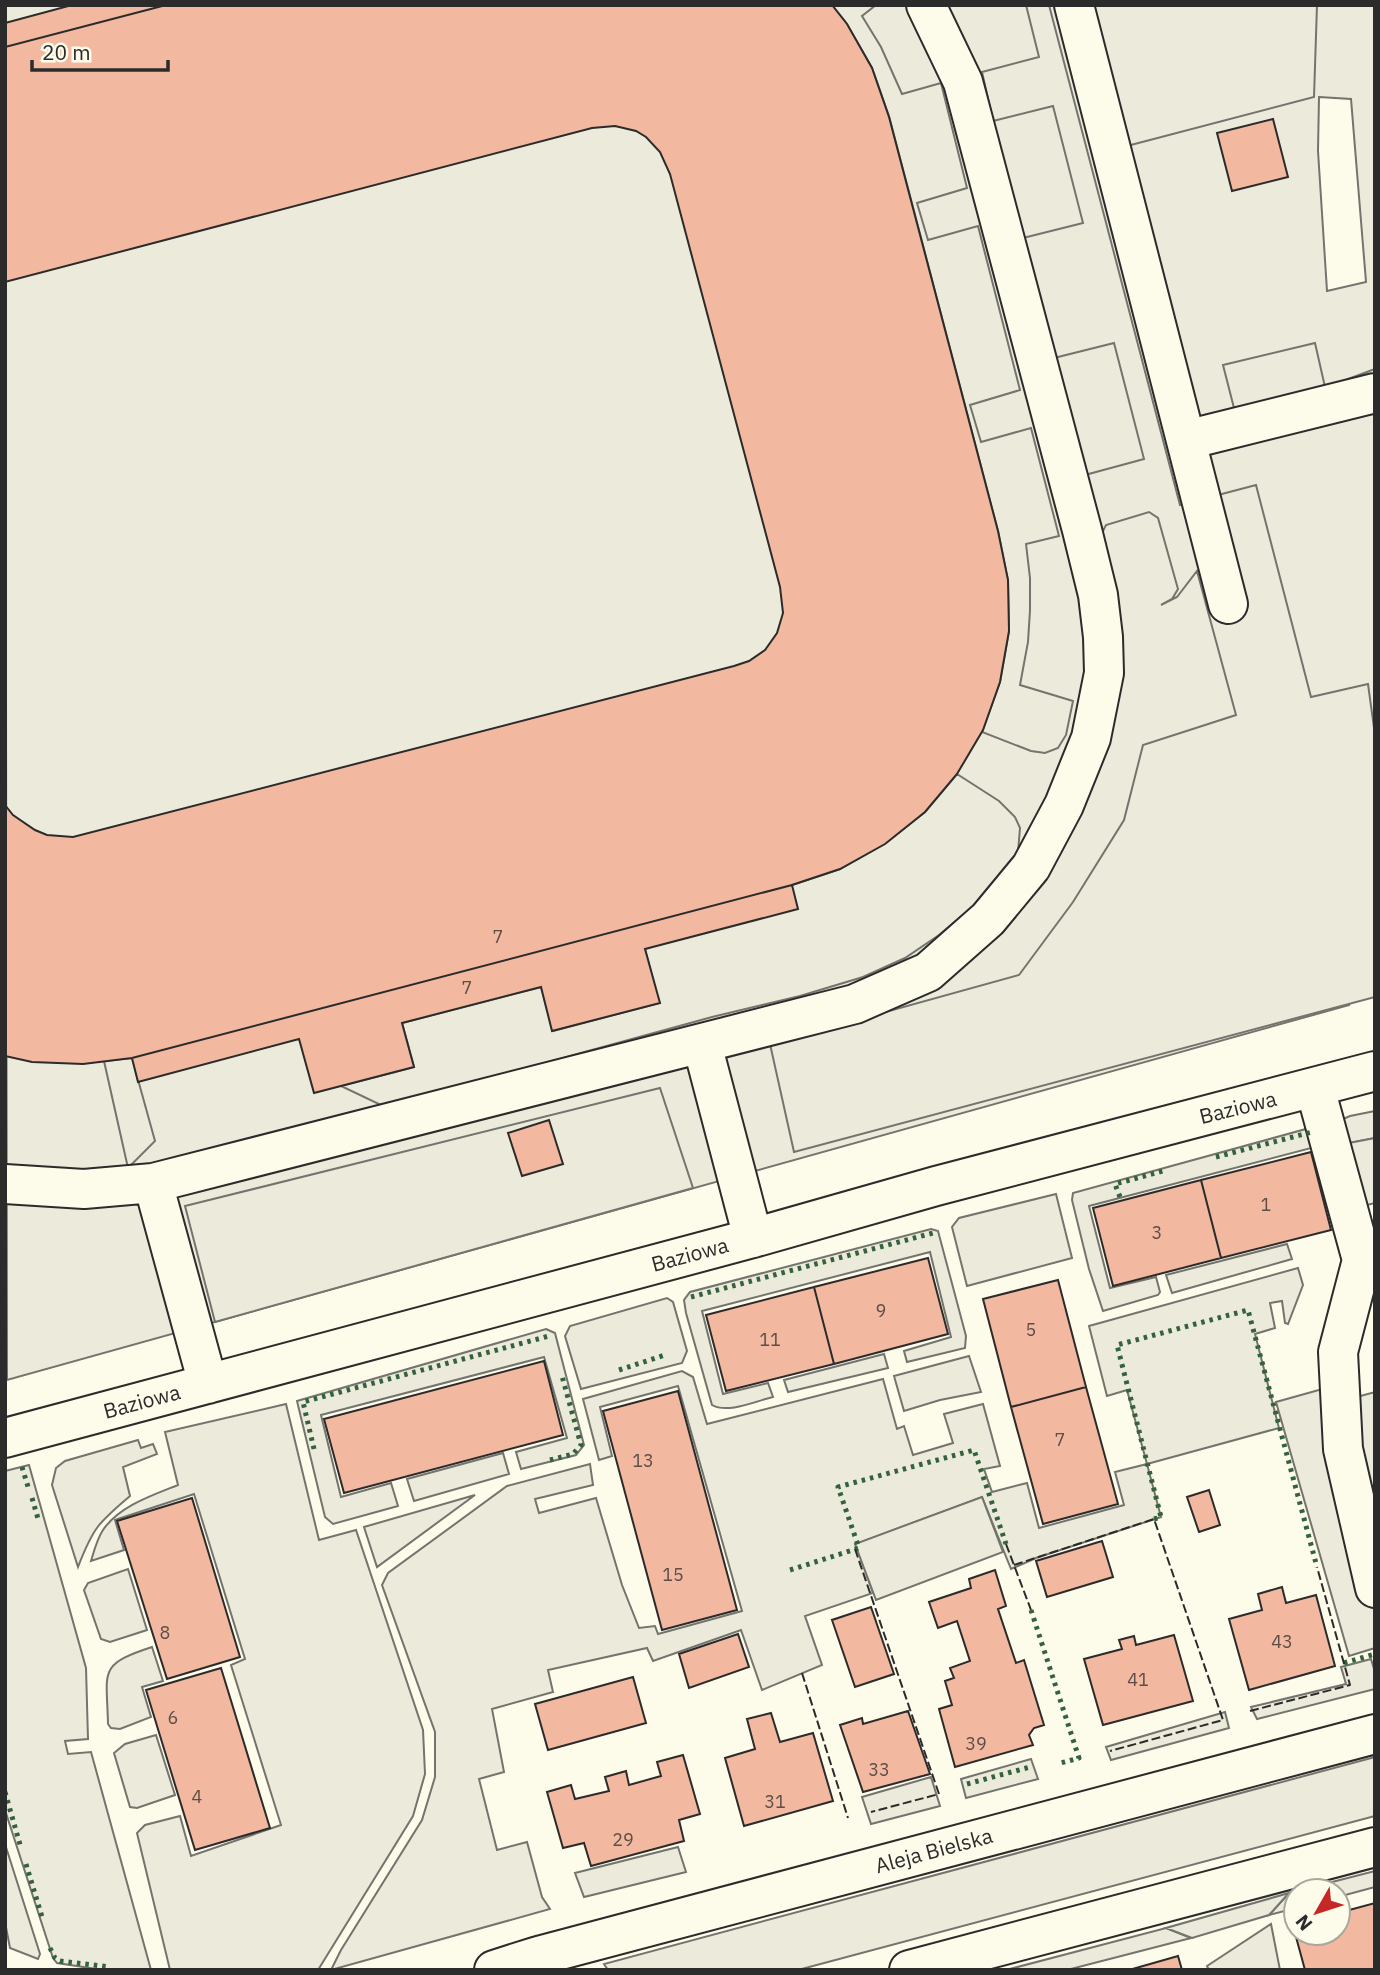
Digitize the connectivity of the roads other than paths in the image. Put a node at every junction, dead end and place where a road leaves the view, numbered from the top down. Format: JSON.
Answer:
{"nodes":[{"id":1,"x":926,"y":5,"type":"edge"},
{"id":2,"x":1074,"y":5,"type":"edge"},
{"id":3,"x":1375,"y":393,"type":"edge"},
{"id":4,"x":1186,"y":440,"type":"junction"},
{"id":5,"x":1228,"y":604,"type":"dead end"},
{"id":6,"x":702,"y":1045,"type":"junction"},
{"id":7,"x":1375,"y":1071,"type":"edge"},
{"id":8,"x":1315,"y":1088,"type":"junction"},
{"id":9,"x":153,"y":1183,"type":"junction"},
{"id":10,"x":5,"y":1184,"type":"edge"},
{"id":11,"x":753,"y":1238,"type":"junction"},
{"id":12,"x":208,"y":1384,"type":"junction"},
{"id":13,"x":5,"y":1438,"type":"edge"},
{"id":14,"x":1375,"y":1588,"type":"edge"},
{"id":15,"x":1375,"y":1734,"type":"edge"},
{"id":16,"x":1375,"y":1847,"type":"edge"},
{"id":17,"x":549,"y":1963,"type":"edge"},
{"id":18,"x":494,"y":1970,"type":"edge"},
{"id":19,"x":909,"y":1970,"type":"edge"}],
"edges":[{"from":1,"to":6,"type":"street"},
{"from":2,"to":4,"type":"street"},
{"from":3,"to":4,"type":"street"},
{"from":4,"to":5,"type":"street"},
{"from":6,"to":9,"type":"street"},
{"from":6,"to":11,"type":"street"},
{"from":7,"to":8,"type":"street","name":"Baziowa"},
{"from":8,"to":11,"type":"street","name":"Baziowa"},
{"from":8,"to":14,"type":"street"},
{"from":9,"to":10,"type":"street"},
{"from":9,"to":12,"type":"street"},
{"from":11,"to":12,"type":"street","name":"Baziowa"},
{"from":12,"to":13,"type":"street","name":"Baziowa"},
{"from":15,"to":17,"type":"street","name":"Aleja Bielska"},
{"from":16,"to":19,"type":"street"},
{"from":17,"to":18,"type":"street","name":"Aleja Bielska"}]}
